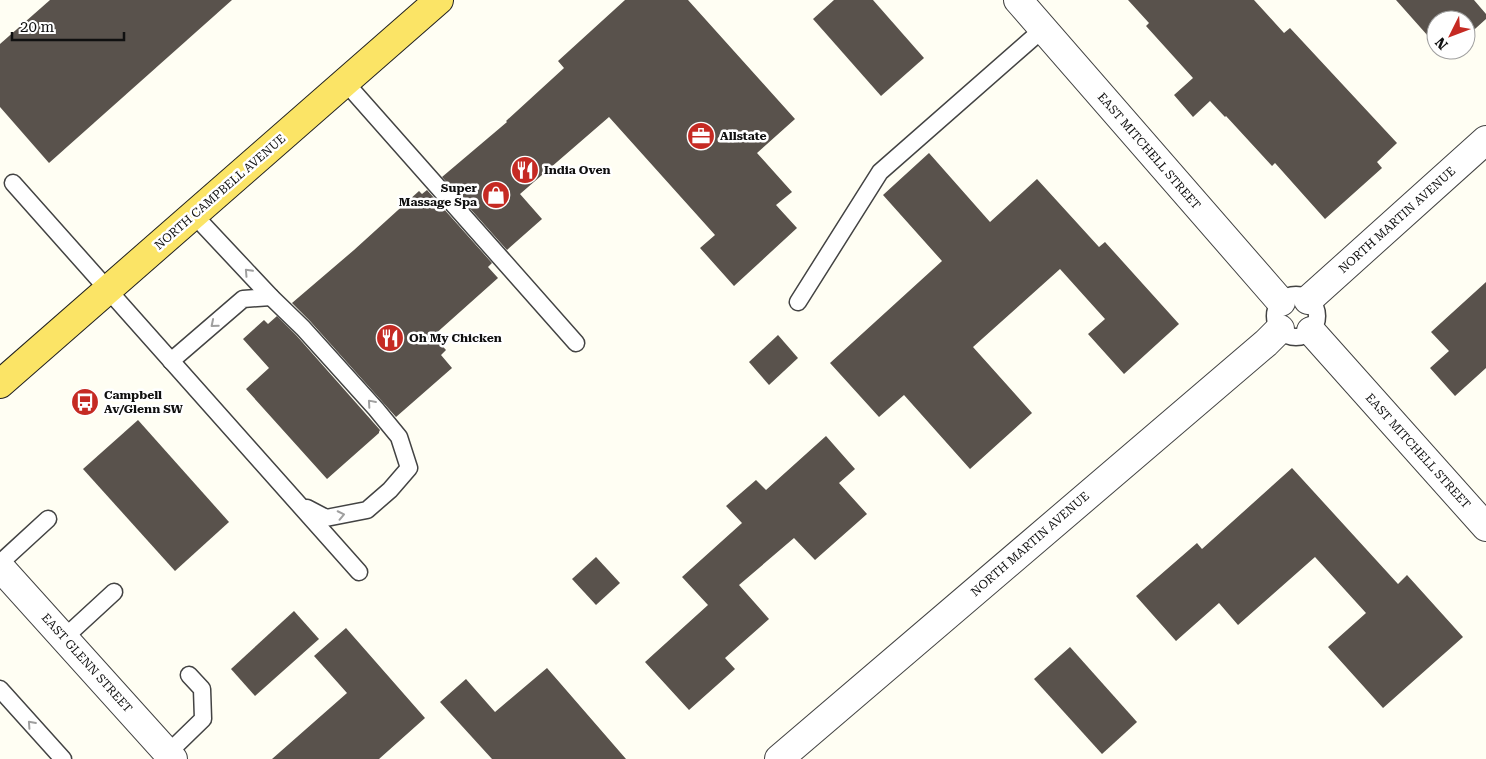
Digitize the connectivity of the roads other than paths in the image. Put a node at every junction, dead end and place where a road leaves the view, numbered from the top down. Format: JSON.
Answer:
{"nodes":[{"id":1,"x":439,"y":0,"type":"edge"},
{"id":2,"x":1018,"y":0,"type":"edge"},
{"id":3,"x":1043,"y":29,"type":"junction"},
{"id":4,"x":345,"y":82,"type":"junction"},
{"id":5,"x":1486,"y":140,"type":"edge"},
{"id":6,"x":13,"y":183,"type":"dead end"},
{"id":7,"x":194,"y":215,"type":"junction"},
{"id":8,"x":107,"y":290,"type":"junction"},
{"id":9,"x":270,"y":297,"type":"junction"},
{"id":10,"x":1308,"y":300,"type":"junction"},
{"id":11,"x":798,"y":302,"type":"dead end"},
{"id":12,"x":1281,"y":302,"type":"junction"},
{"id":13,"x":1280,"y":329,"type":"junction"},
{"id":14,"x":1311,"y":331,"type":"junction"},
{"id":15,"x":576,"y":343,"type":"dead end"},
{"id":16,"x":170,"y":362,"type":"junction"},
{"id":17,"x":0,"y":384,"type":"edge"},
{"id":18,"x":296,"y":502,"type":"junction"},
{"id":19,"x":48,"y":519,"type":"dead end"},
{"id":20,"x":1486,"y":527,"type":"edge"},
{"id":21,"x":0,"y":562,"type":"edge"},
{"id":22,"x":0,"y":567,"type":"edge"},
{"id":23,"x":359,"y":572,"type":"dead end"},
{"id":24,"x":114,"y":592,"type":"dead end"},
{"id":25,"x":64,"y":638,"type":"junction"},
{"id":26,"x":188,"y":675,"type":"dead end"},
{"id":27,"x":0,"y":689,"type":"edge"},
{"id":28,"x":170,"y":756,"type":"edge"},
{"id":29,"x":63,"y":759,"type":"edge"},
{"id":30,"x":779,"y":759,"type":"edge"}],
"edges":[{"from":1,"to":4,"type":"main road","name":"NORTH CAMPBELL AVENUE"},
{"from":2,"to":3,"type":"street","name":"EAST MITCHELL STREET"},
{"from":3,"to":11,"type":"lane"},
{"from":3,"to":12,"type":"street","name":"EAST MITCHELL STREET"},
{"from":4,"to":7,"type":"main road","name":"NORTH CAMPBELL AVENUE"},
{"from":4,"to":15,"type":"lane"},
{"from":5,"to":10,"type":"street","name":"NORTH MARTIN AVENUE"},
{"from":6,"to":8,"type":"lane"},
{"from":7,"to":8,"type":"main road","name":"NORTH CAMPBELL AVENUE"},
{"from":9,"to":7,"type":"lane","one_way":true},
{"from":8,"to":16,"type":"lane"},
{"from":8,"to":17,"type":"main road","name":"NORTH CAMPBELL AVENUE"},
{"from":9,"to":16,"type":"lane","one_way":true},
{"from":18,"to":9,"type":"lane","one_way":true},
{"from":10,"to":12,"type":"lane"},
{"from":10,"to":14,"type":"lane"},
{"from":12,"to":13,"type":"lane"},
{"from":13,"to":14,"type":"lane"},
{"from":13,"to":30,"type":"street","name":"NORTH MARTIN AVENUE"},
{"from":14,"to":20,"type":"street","name":"EAST MITCHELL STREET"},
{"from":16,"to":18,"type":"lane"},
{"from":18,"to":23,"type":"lane"},
{"from":19,"to":21,"type":"lane"},
{"from":22,"to":25,"type":"street","name":"EAST GLENN STREET"},
{"from":24,"to":25,"type":"lane"},
{"from":25,"to":28,"type":"street","name":"EAST GLENN STREET"},
{"from":26,"to":28,"type":"lane"},
{"from":29,"to":27,"type":"lane","one_way":true}]}
